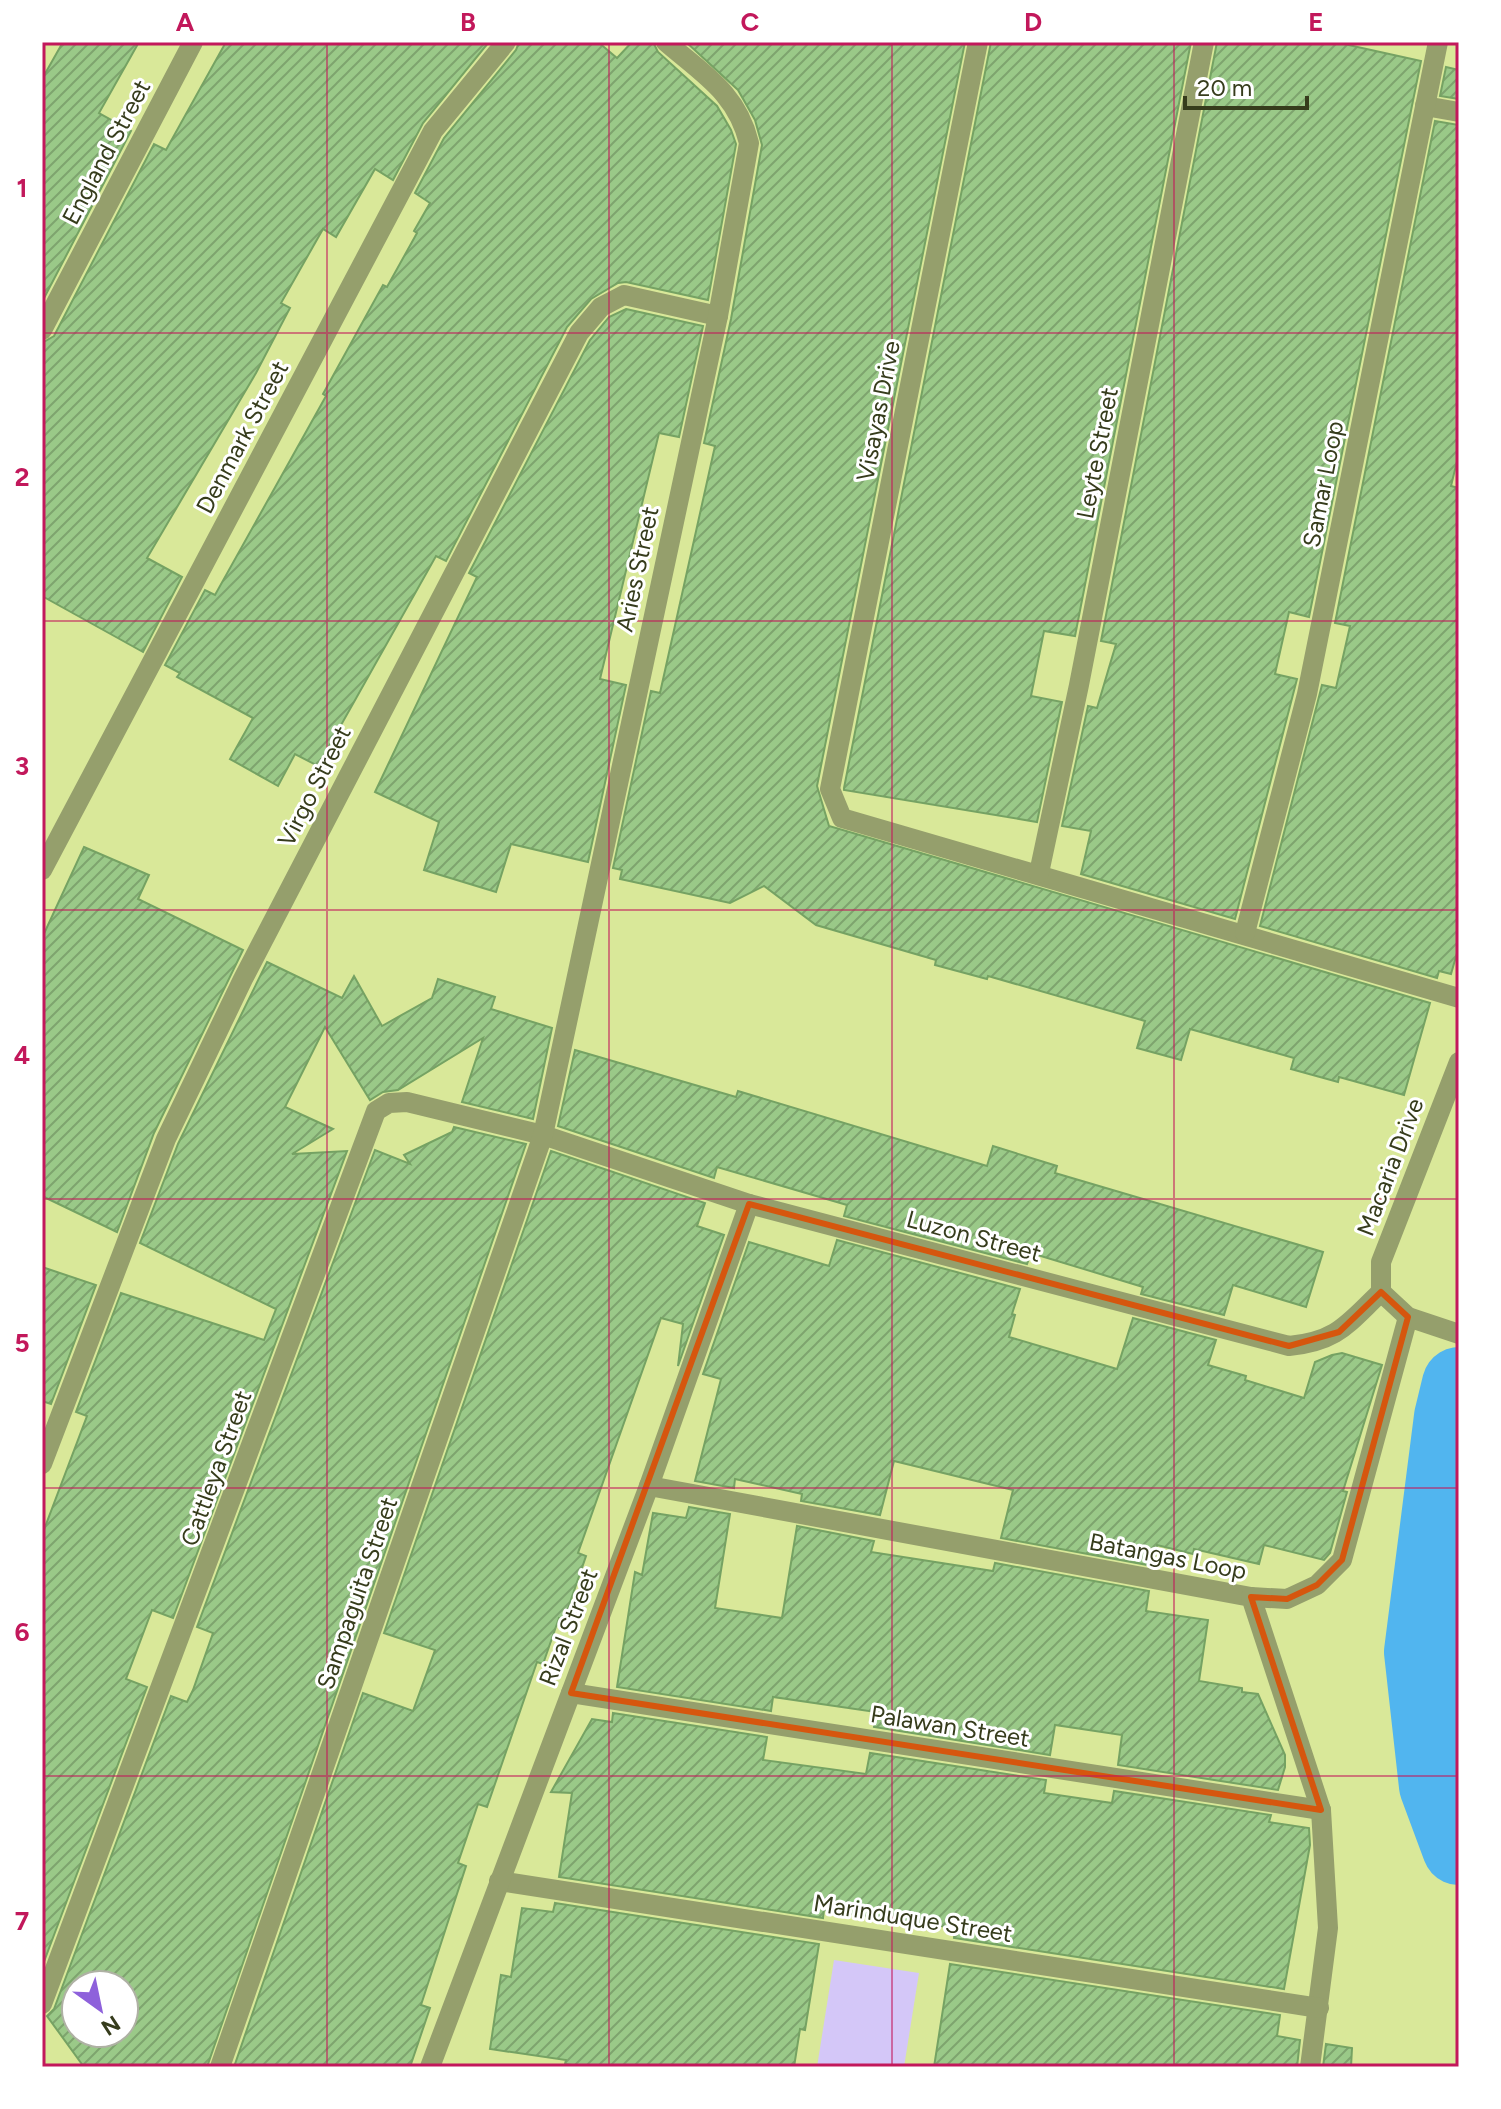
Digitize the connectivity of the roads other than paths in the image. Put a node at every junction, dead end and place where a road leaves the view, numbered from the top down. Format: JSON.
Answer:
{"nodes":[{"id":1,"x":193,"y":42,"type":"edge"},
{"id":2,"x":506,"y":42,"type":"edge"},
{"id":3,"x":666,"y":42,"type":"edge"},
{"id":4,"x":978,"y":42,"type":"edge"},
{"id":5,"x":1204,"y":42,"type":"edge"},
{"id":6,"x":1438,"y":42,"type":"edge"},
{"id":7,"x":1425,"y":106,"type":"junction"},
{"id":8,"x":1459,"y":112,"type":"edge"},
{"id":9,"x":718,"y":316,"type":"junction"},
{"id":10,"x":42,"y":330,"type":"edge"},
{"id":11,"x":42,"y":870,"type":"edge"},
{"id":12,"x":1039,"y":873,"type":"junction"},
{"id":13,"x":1245,"y":933,"type":"junction"},
{"id":14,"x":1459,"y":998,"type":"edge"},
{"id":15,"x":1459,"y":1062,"type":"edge"},
{"id":16,"x":543,"y":1135,"type":"junction"},
{"id":17,"x":749,"y":1204,"type":"junction"},
{"id":18,"x":1381,"y":1292,"type":"junction"},
{"id":19,"x":1408,"y":1317,"type":"junction"},
{"id":20,"x":1459,"y":1334,"type":"edge"},
{"id":21,"x":51,"y":1416,"type":"edge"},
{"id":22,"x":42,"y":1464,"type":"edge"},
{"id":23,"x":649,"y":1486,"type":"junction"},
{"id":24,"x":1251,"y":1597,"type":"junction"},
{"id":25,"x":571,"y":1693,"type":"junction"},
{"id":26,"x":1321,"y":1810,"type":"junction"},
{"id":27,"x":499,"y":1881,"type":"junction"},
{"id":28,"x":42,"y":2004,"type":"edge"},
{"id":29,"x":1319,"y":2008,"type":"junction"},
{"id":30,"x":220,"y":2067,"type":"edge"},
{"id":31,"x":430,"y":2067,"type":"edge"},
{"id":32,"x":1310,"y":2067,"type":"edge"}],
"edges":[{"from":1,"to":10,"type":"street","name":"England Street"},
{"from":2,"to":11,"type":"street","name":"Denmark Street"},
{"from":3,"to":9,"type":"street","name":"Aries Street"},
{"from":4,"to":12,"type":"street","name":"Visayas Drive"},
{"from":5,"to":12,"type":"street","name":"Leyte Street"},
{"from":6,"to":7,"type":"street","name":"Samar Loop"},
{"from":7,"to":8,"type":"street"},
{"from":7,"to":13,"type":"street","name":"Samar Loop"},
{"from":9,"to":16,"type":"street","name":"Aries Street"},
{"from":9,"to":21,"type":"street","name":"Virgo Street"},
{"from":12,"to":13,"type":"street"},
{"from":13,"to":14,"type":"street"},
{"from":15,"to":18,"type":"street","name":"Macaria Drive"},
{"from":16,"to":17,"type":"street","name":"Luzon Street"},
{"from":16,"to":28,"type":"street","name":"Cattleya Street"},
{"from":16,"to":30,"type":"street","name":"Sampaguita Street"},
{"from":17,"to":18,"type":"street","name":"Luzon Street"},
{"from":17,"to":23,"type":"street","name":"Rizal Street"},
{"from":18,"to":19,"type":"street"},
{"from":19,"to":20,"type":"street"},
{"from":19,"to":24,"type":"street"},
{"from":21,"to":22,"type":"street"},
{"from":23,"to":24,"type":"street","name":"Batangas Loop"},
{"from":23,"to":25,"type":"street","name":"Rizal Street"},
{"from":24,"to":26,"type":"street","name":"Batangas Loop"},
{"from":25,"to":26,"type":"street","name":"Palawan Street"},
{"from":25,"to":27,"type":"street","name":"Rizal Street"},
{"from":26,"to":29,"type":"street","name":"Batangas Loop"},
{"from":27,"to":29,"type":"street","name":"Marinduque Street"},
{"from":27,"to":31,"type":"street","name":"Rizal Street"},
{"from":29,"to":32,"type":"street","name":"Batangas Loop"}]}
